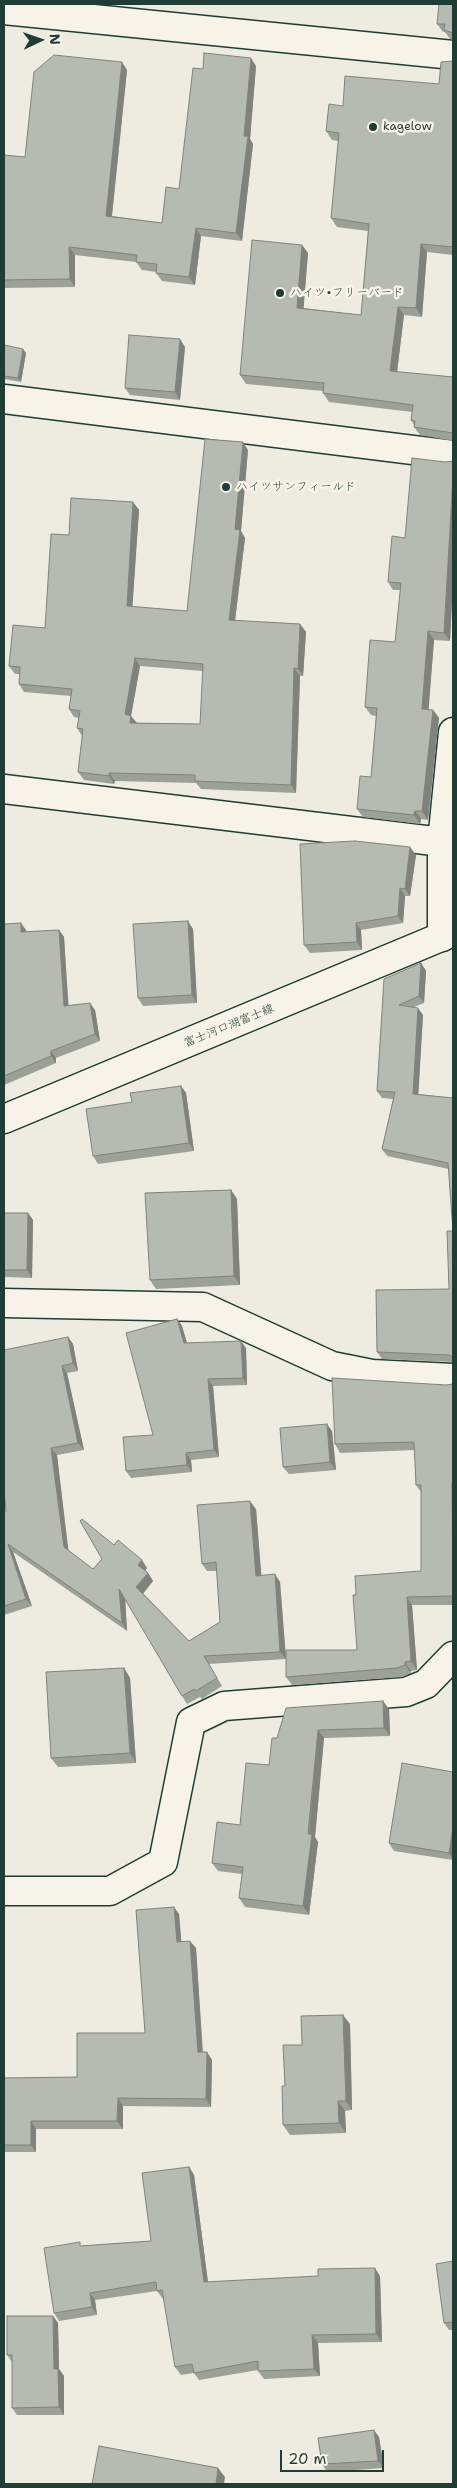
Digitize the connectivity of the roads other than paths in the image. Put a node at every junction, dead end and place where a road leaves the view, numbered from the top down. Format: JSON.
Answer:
{"nodes":[{"id":1,"x":4,"y":10,"type":"edge"},
{"id":2,"x":453,"y":55,"type":"edge"},
{"id":3,"x":4,"y":399,"type":"edge"},
{"id":4,"x":453,"y":455,"type":"edge"},
{"id":5,"x":453,"y":732,"type":"edge"},
{"id":6,"x":4,"y":789,"type":"edge"},
{"id":7,"x":442,"y":842,"type":"junction"},
{"id":8,"x":448,"y":935,"type":"edge"},
{"id":9,"x":4,"y":1118,"type":"edge"},
{"id":10,"x":4,"y":1303,"type":"edge"},
{"id":11,"x":453,"y":1378,"type":"edge"},
{"id":12,"x":453,"y":1656,"type":"edge"},
{"id":13,"x":4,"y":1892,"type":"edge"}],
"edges":[{"from":1,"to":2,"type":"street"},
{"from":3,"to":4,"type":"street"},
{"from":5,"to":7,"type":"street"},
{"from":6,"to":7,"type":"street"},
{"from":7,"to":8,"type":"street"},
{"from":8,"to":9,"type":"street","name":"富士河口湖富士線"},
{"from":10,"to":11,"type":"street"},
{"from":12,"to":13,"type":"street"}]}
